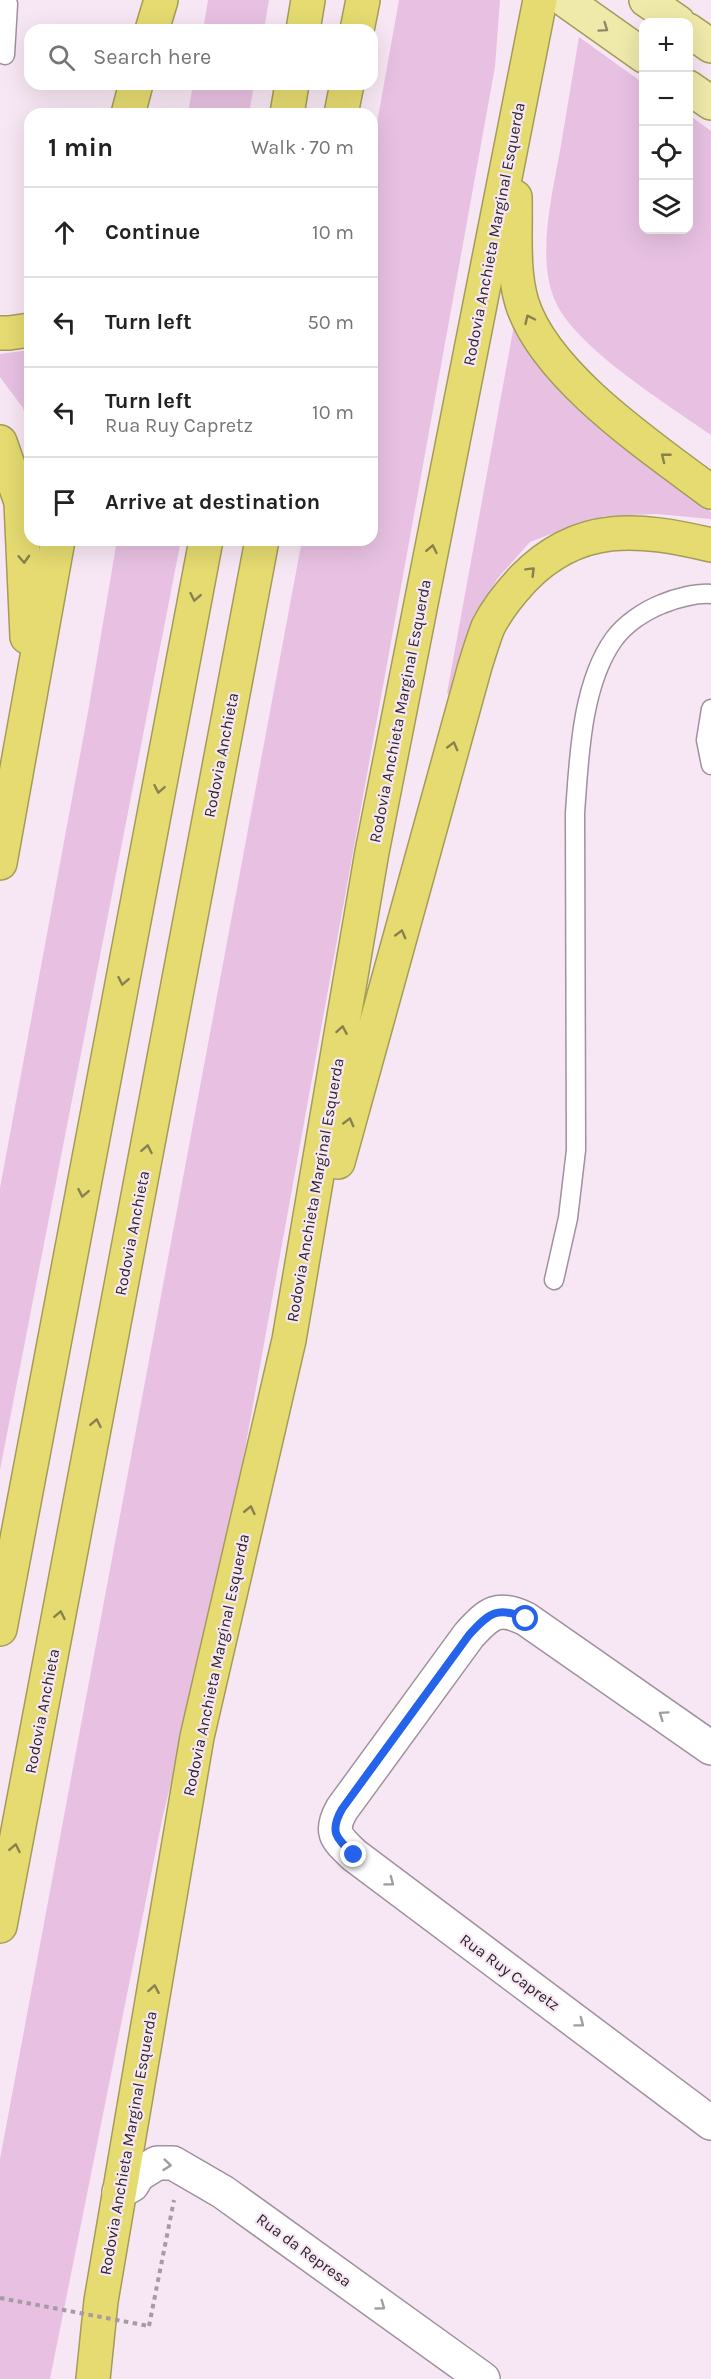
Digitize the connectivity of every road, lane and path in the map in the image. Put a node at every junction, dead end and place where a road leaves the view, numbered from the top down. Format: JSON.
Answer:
{"nodes":[{"id":1,"x":5,"y":0,"type":"edge"},
{"id":2,"x":161,"y":0,"type":"edge"},
{"id":3,"x":308,"y":0,"type":"edge"},
{"id":4,"x":363,"y":0,"type":"edge"},
{"id":5,"x":540,"y":0,"type":"edge"},
{"id":6,"x":565,"y":0,"type":"edge"},
{"id":7,"x":646,"y":0,"type":"edge"},
{"id":8,"x":672,"y":18,"type":"edge"},
{"id":9,"x":155,"y":24,"type":"edge"},
{"id":10,"x":304,"y":24,"type":"edge"},
{"id":11,"x":358,"y":24,"type":"edge"},
{"id":12,"x":693,"y":33,"type":"edge"},
{"id":13,"x":711,"y":46,"type":"edge"},
{"id":14,"x":639,"y":52,"type":"edge"},
{"id":15,"x":5,"y":56,"type":"dead end"},
{"id":16,"x":134,"y":90,"type":"edge"},
{"id":17,"x":144,"y":90,"type":"edge"},
{"id":18,"x":291,"y":90,"type":"edge"},
{"id":19,"x":346,"y":90,"type":"edge"},
{"id":20,"x":693,"y":90,"type":"edge"},
{"id":21,"x":711,"y":103,"type":"edge"},
{"id":22,"x":130,"y":108,"type":"edge"},
{"id":23,"x":141,"y":108,"type":"edge"},
{"id":24,"x":288,"y":108,"type":"edge"},
{"id":25,"x":342,"y":108,"type":"edge"},
{"id":26,"x":513,"y":139,"type":"junction"},
{"id":27,"x":24,"y":331,"type":"edge"},
{"id":28,"x":0,"y":333,"type":"edge"},
{"id":29,"x":0,"y":442,"type":"edge"},
{"id":30,"x":711,"y":492,"type":"edge"},
{"id":31,"x":711,"y":545,"type":"edge"},
{"id":32,"x":57,"y":546,"type":"edge"},
{"id":33,"x":205,"y":546,"type":"edge"},
{"id":34,"x":261,"y":546,"type":"edge"},
{"id":35,"x":711,"y":594,"type":"edge"},
{"id":36,"x":30,"y":689,"type":"junction"},
{"id":37,"x":711,"y":709,"type":"edge"},
{"id":38,"x":711,"y":765,"type":"edge"},
{"id":39,"x":16,"y":770,"type":"junction"},
{"id":40,"x":0,"y":820,"type":"edge"},
{"id":41,"x":0,"y":863,"type":"edge"},
{"id":42,"x":554,"y":1280,"type":"dead end"},
{"id":43,"x":289,"y":1340,"type":"junction"},
{"id":44,"x":0,"y":1629,"type":"edge"},
{"id":45,"x":711,"y":1748,"type":"edge"},
{"id":46,"x":0,"y":1926,"type":"edge"},
{"id":47,"x":711,"y":2123,"type":"edge"},
{"id":48,"x":119,"y":2192,"type":"junction"},
{"id":49,"x":174,"y":2199,"type":"dead end"},
{"id":50,"x":0,"y":2298,"type":"edge"},
{"id":51,"x":101,"y":2301,"type":"junction"},
{"id":52,"x":77,"y":2379,"type":"edge"},
{"id":53,"x":93,"y":2379,"type":"edge"},
{"id":54,"x":483,"y":2379,"type":"edge"}],
"edges":[{"from":1,"to":15,"type":"lane"},
{"from":2,"to":9,"type":"highway"},
{"from":3,"to":10,"type":"highway"},
{"from":4,"to":11,"type":"highway"},
{"from":5,"to":26,"type":"highway","name":"Rodovia Anchieta Marginal Esquerda"},
{"from":6,"to":14,"type":"main road","one_way":true},
{"from":7,"to":8,"type":"main road"},
{"from":12,"to":13,"type":"main road"},
{"from":16,"to":22,"type":"highway"},
{"from":17,"to":23,"type":"highway"},
{"from":18,"to":24,"type":"highway"},
{"from":19,"to":25,"type":"highway"},
{"from":20,"to":21,"type":"main road"},
{"from":30,"to":26,"type":"highway","one_way":true},
{"from":43,"to":26,"type":"highway","name":"Rodovia Anchieta Marginal Esquerda","one_way":true},
{"from":27,"to":28,"type":"highway"},
{"from":29,"to":36,"type":"highway","one_way":true},
{"from":43,"to":31,"type":"highway","one_way":true},
{"from":32,"to":36,"type":"highway"},
{"from":33,"to":44,"type":"highway","one_way":true},
{"from":46,"to":34,"type":"highway","name":"Rodovia Anchieta","one_way":true},
{"from":35,"to":42,"type":"lane"},
{"from":36,"to":39,"type":"highway"},
{"from":37,"to":38,"type":"lane"},
{"from":39,"to":40,"type":"lane"},
{"from":39,"to":41,"type":"highway"},
{"from":48,"to":43,"type":"highway","name":"Rodovia Anchieta Marginal Esquerda","one_way":true},
{"from":45,"to":47,"type":"street","name":"Rua Ruy Capretz","one_way":true},
{"from":48,"to":51,"type":"highway","name":"Rodovia Anchieta Marginal Esquerda"},
{"from":48,"to":54,"type":"street","name":"Rua da Represa","one_way":true},
{"from":49,"to":50,"type":"path","bridge":true},
{"from":51,"to":52,"type":"highway"},
{"from":51,"to":53,"type":"highway","name":"Rodovia Anchieta Marginal Esquerda"}]}
